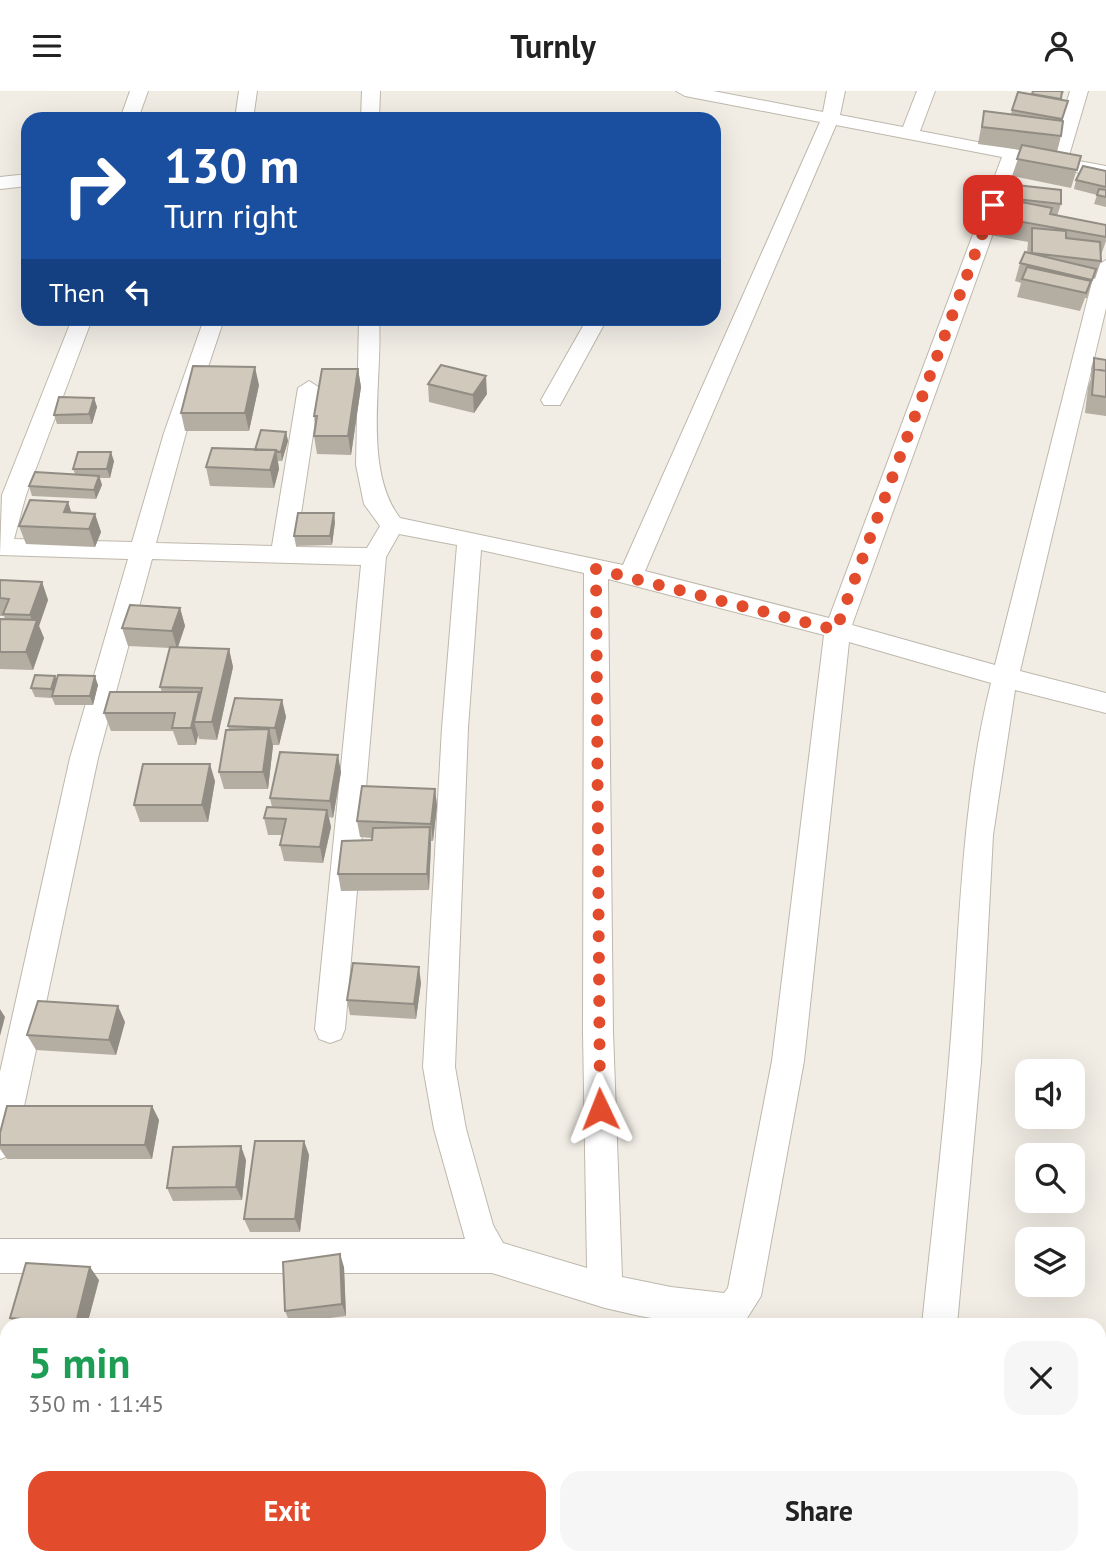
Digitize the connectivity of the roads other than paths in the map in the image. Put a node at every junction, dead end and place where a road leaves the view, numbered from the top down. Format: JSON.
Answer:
{"nodes":[{"id":1,"x":139,"y":91,"type":"edge"},
{"id":2,"x":248,"y":91,"type":"edge"},
{"id":3,"x":371,"y":91,"type":"edge"},
{"id":4,"x":836,"y":91,"type":"edge"},
{"id":5,"x":926,"y":91,"type":"edge"},
{"id":6,"x":1079,"y":91,"type":"edge"},
{"id":7,"x":695,"y":92,"type":"edge"},
{"id":8,"x":720,"y":98,"type":"junction"},
{"id":9,"x":131,"y":112,"type":"edge"},
{"id":10,"x":245,"y":112,"type":"edge"},
{"id":11,"x":370,"y":112,"type":"edge"},
{"id":12,"x":712,"y":112,"type":"edge"},
{"id":13,"x":830,"y":119,"type":"junction"},
{"id":14,"x":909,"y":135,"type":"junction"},
{"id":15,"x":1012,"y":155,"type":"junction"},
{"id":16,"x":1058,"y":163,"type":"junction"},
{"id":17,"x":1106,"y":172,"type":"edge"},
{"id":18,"x":21,"y":181,"type":"edge"},
{"id":19,"x":0,"y":183,"type":"edge"},
{"id":20,"x":1106,"y":266,"type":"edge"},
{"id":21,"x":79,"y":326,"type":"edge"},
{"id":22,"x":212,"y":326,"type":"edge"},
{"id":23,"x":369,"y":326,"type":"edge"},
{"id":24,"x":593,"y":326,"type":"edge"},
{"id":25,"x":309,"y":388,"type":"dead end"},
{"id":26,"x":552,"y":400,"type":"dead end"},
{"id":27,"x":392,"y":525,"type":"junction"},
{"id":28,"x":470,"y":539,"type":"junction"},
{"id":29,"x":0,"y":547,"type":"edge"},
{"id":30,"x":142,"y":553,"type":"junction"},
{"id":31,"x":283,"y":553,"type":"junction"},
{"id":32,"x":374,"y":557,"type":"junction"},
{"id":33,"x":596,"y":569,"type":"junction"},
{"id":34,"x":630,"y":577,"type":"junction"},
{"id":35,"x":836,"y":630,"type":"junction"},
{"id":36,"x":1002,"y":679,"type":"junction"},
{"id":37,"x":1106,"y":703,"type":"edge"},
{"id":38,"x":330,"y":1028,"type":"dead end"},
{"id":39,"x":0,"y":1144,"type":"edge"},
{"id":40,"x":492,"y":1255,"type":"junction"},
{"id":41,"x":0,"y":1256,"type":"edge"},
{"id":42,"x":605,"y":1291,"type":"junction"},
{"id":43,"x":940,"y":1318,"type":"edge"}],
"edges":[{"from":1,"to":9,"type":"street"},
{"from":2,"to":10,"type":"street"},
{"from":3,"to":11,"type":"street"},
{"from":4,"to":13,"type":"street"},
{"from":5,"to":14,"type":"street"},
{"from":6,"to":16,"type":"street"},
{"from":7,"to":8,"type":"street"},
{"from":8,"to":12,"type":"street"},
{"from":8,"to":13,"type":"street"},
{"from":13,"to":14,"type":"street"},
{"from":13,"to":34,"type":"street"},
{"from":14,"to":15,"type":"street"},
{"from":15,"to":16,"type":"street"},
{"from":15,"to":35,"type":"street"},
{"from":16,"to":17,"type":"street"},
{"from":18,"to":19,"type":"street"},
{"from":20,"to":36,"type":"street"},
{"from":21,"to":29,"type":"street"},
{"from":22,"to":30,"type":"street"},
{"from":23,"to":27,"type":"street"},
{"from":24,"to":26,"type":"street"},
{"from":25,"to":31,"type":"street"},
{"from":27,"to":28,"type":"street"},
{"from":27,"to":32,"type":"street"},
{"from":28,"to":33,"type":"street"},
{"from":28,"to":40,"type":"street"},
{"from":29,"to":30,"type":"street"},
{"from":30,"to":31,"type":"street"},
{"from":30,"to":39,"type":"street"},
{"from":31,"to":32,"type":"street"},
{"from":32,"to":38,"type":"street"},
{"from":33,"to":34,"type":"street"},
{"from":33,"to":42,"type":"street"},
{"from":34,"to":35,"type":"street"},
{"from":35,"to":36,"type":"street"},
{"from":35,"to":42,"type":"street"},
{"from":36,"to":37,"type":"street"},
{"from":36,"to":43,"type":"street"},
{"from":40,"to":41,"type":"street"},
{"from":40,"to":42,"type":"street"}]}
